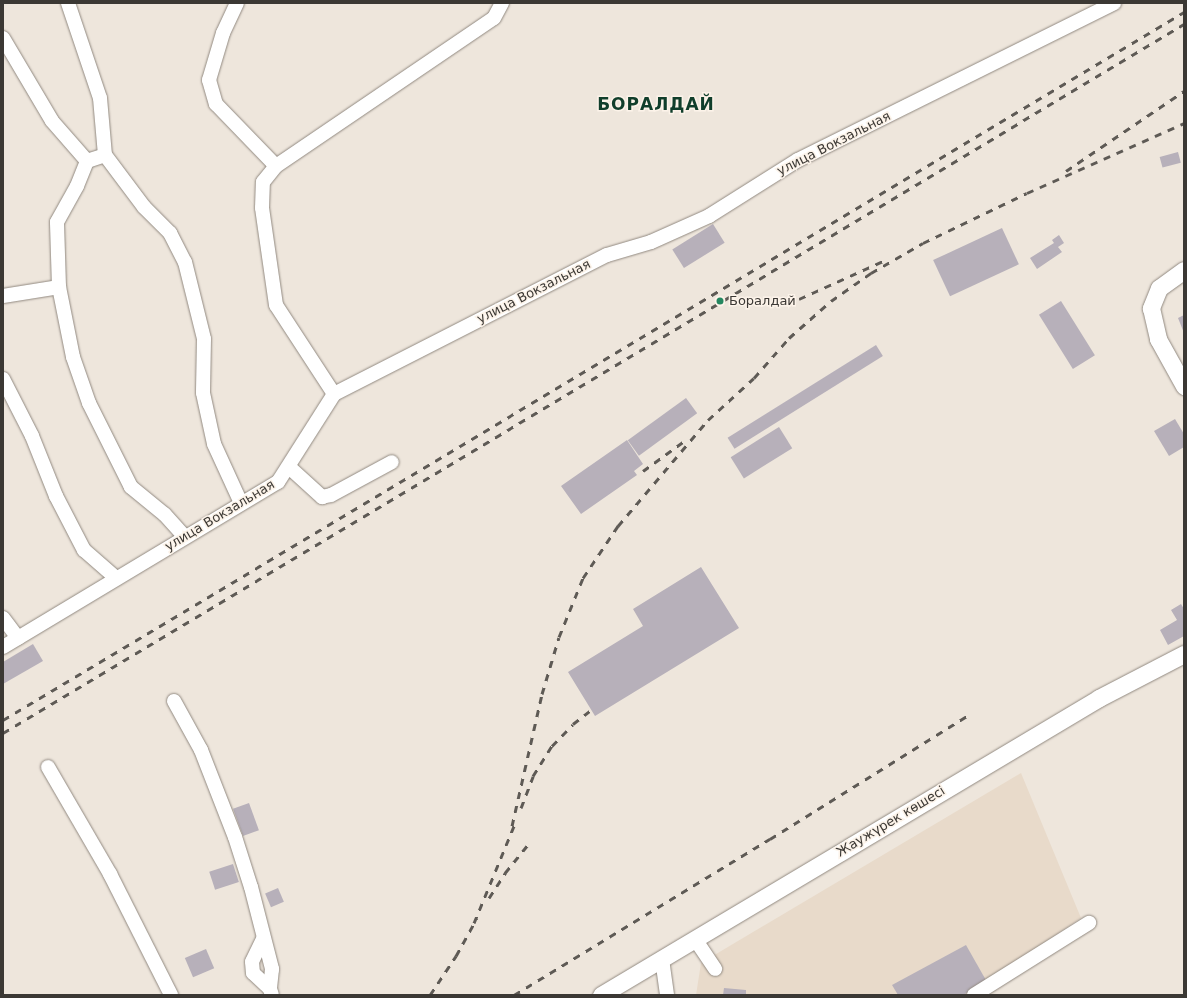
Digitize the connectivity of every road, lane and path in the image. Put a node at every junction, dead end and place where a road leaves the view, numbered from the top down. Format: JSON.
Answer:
{"nodes":[{"id":1,"x":68,"y":3,"type":"edge"},
{"id":2,"x":237,"y":3,"type":"edge"},
{"id":3,"x":502,"y":3,"type":"edge"},
{"id":4,"x":1114,"y":3,"type":"edge"},
{"id":5,"x":3,"y":38,"type":"edge"},
{"id":6,"x":105,"y":155,"type":"junction"},
{"id":7,"x":87,"y":161,"type":"junction"},
{"id":8,"x":276,"y":166,"type":"junction"},
{"id":9,"x":1184,"y":270,"type":"edge"},
{"id":10,"x":59,"y":287,"type":"junction"},
{"id":11,"x":3,"y":296,"type":"edge"},
{"id":12,"x":3,"y":379,"type":"edge"},
{"id":13,"x":1184,"y":386,"type":"edge"},
{"id":14,"x":334,"y":394,"type":"junction"},
{"id":15,"x":392,"y":462,"type":"dead end"},
{"id":16,"x":290,"y":467,"type":"junction"},
{"id":17,"x":241,"y":503,"type":"junction"},
{"id":18,"x":185,"y":536,"type":"junction"},
{"id":19,"x":116,"y":578,"type":"junction"},
{"id":20,"x":3,"y":618,"type":"edge"},
{"id":21,"x":18,"y":638,"type":"junction"},
{"id":22,"x":3,"y":647,"type":"edge"},
{"id":23,"x":1184,"y":654,"type":"edge"},
{"id":24,"x":174,"y":701,"type":"dead end"},
{"id":25,"x":48,"y":766,"type":"dead end"},
{"id":26,"x":1090,"y":924,"type":"dead end"},
{"id":27,"x":695,"y":939,"type":"junction"},
{"id":28,"x":662,"y":959,"type":"junction"},
{"id":29,"x":715,"y":969,"type":"dead end"},
{"id":30,"x":271,"y":992,"type":"edge"},
{"id":31,"x":171,"y":995,"type":"edge"},
{"id":32,"x":601,"y":995,"type":"edge"},
{"id":33,"x":668,"y":995,"type":"edge"},
{"id":34,"x":974,"y":995,"type":"edge"}],
"edges":[{"from":1,"to":6,"type":"street"},
{"from":2,"to":8,"type":"street"},
{"from":3,"to":8,"type":"street"},
{"from":4,"to":14,"type":"street","name":"улица Вокзальная"},
{"from":5,"to":7,"type":"street"},
{"from":6,"to":7,"type":"street"},
{"from":6,"to":17,"type":"street"},
{"from":7,"to":10,"type":"street"},
{"from":8,"to":14,"type":"street"},
{"from":9,"to":13,"type":"main road"},
{"from":10,"to":11,"type":"street"},
{"from":10,"to":18,"type":"street"},
{"from":12,"to":19,"type":"street"},
{"from":14,"to":16,"type":"street","name":"улица Вокзальная"},
{"from":15,"to":16,"type":"street"},
{"from":16,"to":17,"type":"street","name":"улица Вокзальная"},
{"from":17,"to":18,"type":"street","name":"улица Вокзальная"},
{"from":18,"to":19,"type":"street","name":"улица Вокзальная"},
{"from":19,"to":21,"type":"street","name":"улица Вокзальная"},
{"from":20,"to":21,"type":"street"},
{"from":21,"to":22,"type":"street","name":"улица Вокзальная"},
{"from":23,"to":27,"type":"main road","name":"Жаужүрек көшесі"},
{"from":24,"to":30,"type":"street"},
{"from":25,"to":31,"type":"street"},
{"from":26,"to":34,"type":"street"},
{"from":27,"to":28,"type":"main road","name":"Жаужүрек көшесі"},
{"from":27,"to":29,"type":"street"},
{"from":28,"to":32,"type":"main road","name":"Жаужүрек көшесі"},
{"from":28,"to":33,"type":"street"}]}
